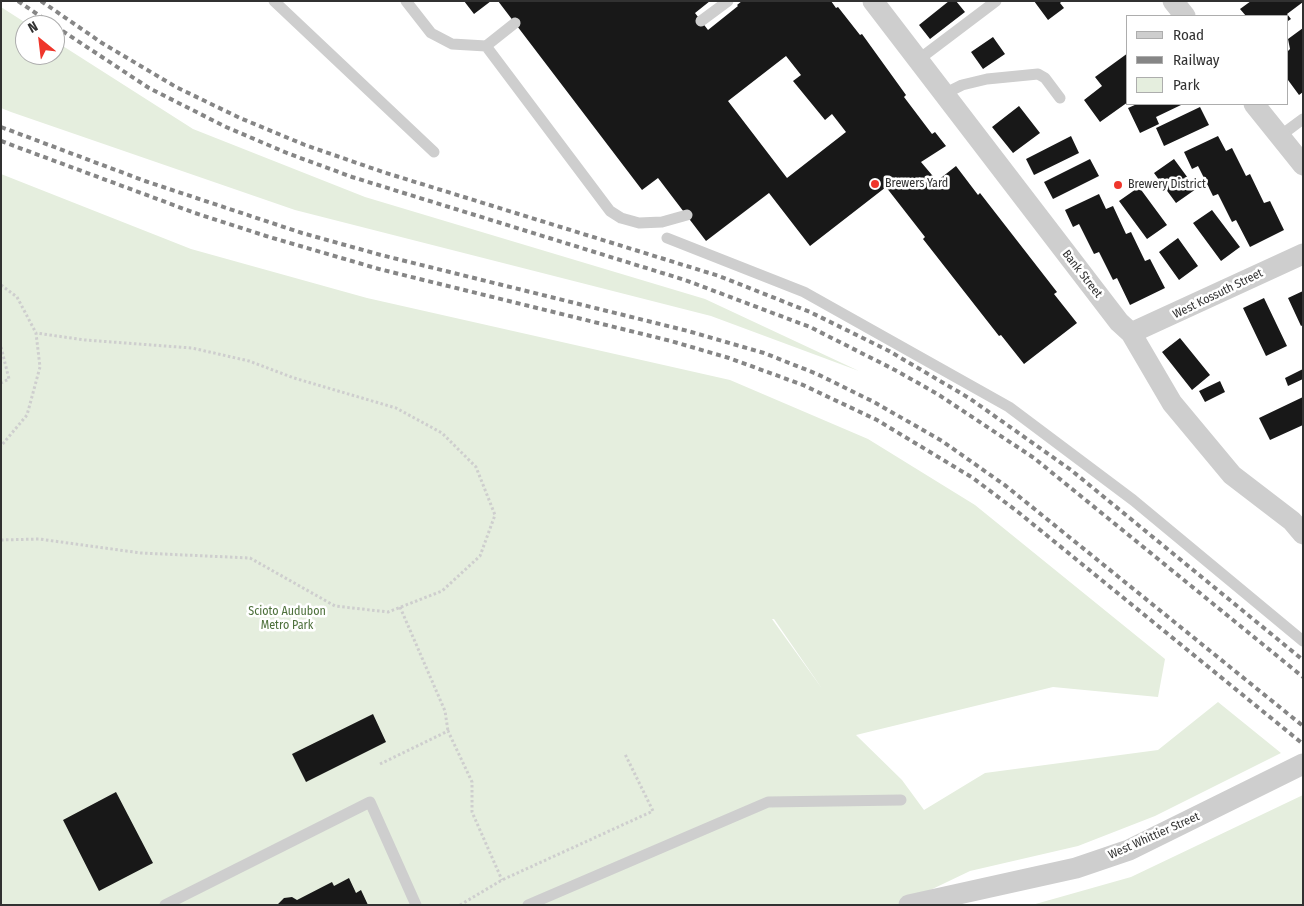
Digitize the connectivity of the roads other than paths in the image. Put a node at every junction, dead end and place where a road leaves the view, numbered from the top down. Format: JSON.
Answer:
{"nodes":[{"id":1,"x":274,"y":1,"type":"edge"},
{"id":2,"x":406,"y":1,"type":"edge"},
{"id":3,"x":728,"y":1,"type":"edge"},
{"id":4,"x":873,"y":1,"type":"edge"},
{"id":5,"x":996,"y":1,"type":"edge"},
{"id":6,"x":1173,"y":1,"type":"edge"},
{"id":7,"x":1184,"y":15,"type":"edge"},
{"id":8,"x":701,"y":21,"type":"dead end"},
{"id":9,"x":515,"y":23,"type":"dead end"},
{"id":10,"x":486,"y":46,"type":"junction"},
{"id":11,"x":918,"y":60,"type":"junction"},
{"id":12,"x":944,"y":94,"type":"junction"},
{"id":13,"x":1060,"y":98,"type":"dead end"},
{"id":14,"x":1255,"y":105,"type":"edge"},
{"id":15,"x":1303,"y":119,"type":"edge"},
{"id":16,"x":1280,"y":136,"type":"junction"},
{"id":17,"x":434,"y":152,"type":"dead end"},
{"id":18,"x":1303,"y":166,"type":"edge"},
{"id":19,"x":687,"y":215,"type":"dead end"},
{"id":20,"x":667,"y":238,"type":"dead end"},
{"id":21,"x":1303,"y":254,"type":"edge"},
{"id":22,"x":1132,"y":333,"type":"junction"},
{"id":23,"x":1303,"y":534,"type":"edge"},
{"id":24,"x":1303,"y":641,"type":"edge"},
{"id":25,"x":1303,"y":764,"type":"edge"},
{"id":26,"x":901,"y":800,"type":"dead end"},
{"id":27,"x":165,"y":905,"type":"edge"},
{"id":28,"x":416,"y":905,"type":"edge"},
{"id":29,"x":528,"y":905,"type":"edge"},
{"id":30,"x":909,"y":905,"type":"edge"}],
"edges":[{"from":1,"to":17,"type":"lane"},
{"from":2,"to":10,"type":"lane"},
{"from":3,"to":8,"type":"lane"},
{"from":4,"to":11,"type":"street","name":"Bank Street"},
{"from":5,"to":11,"type":"lane"},
{"from":6,"to":7,"type":"street"},
{"from":9,"to":10,"type":"lane"},
{"from":10,"to":19,"type":"lane"},
{"from":11,"to":12,"type":"street","name":"Bank Street"},
{"from":12,"to":13,"type":"lane"},
{"from":12,"to":22,"type":"street","name":"Bank Street"},
{"from":14,"to":16,"type":"street"},
{"from":15,"to":16,"type":"lane"},
{"from":16,"to":18,"type":"street"},
{"from":20,"to":24,"type":"lane"},
{"from":21,"to":22,"type":"street","name":"West Kossuth Street"},
{"from":22,"to":23,"type":"street","name":"Bank Street"},
{"from":25,"to":30,"type":"street","name":"West Whittier Street"},
{"from":26,"to":29,"type":"lane"},
{"from":27,"to":28,"type":"lane"}]}
